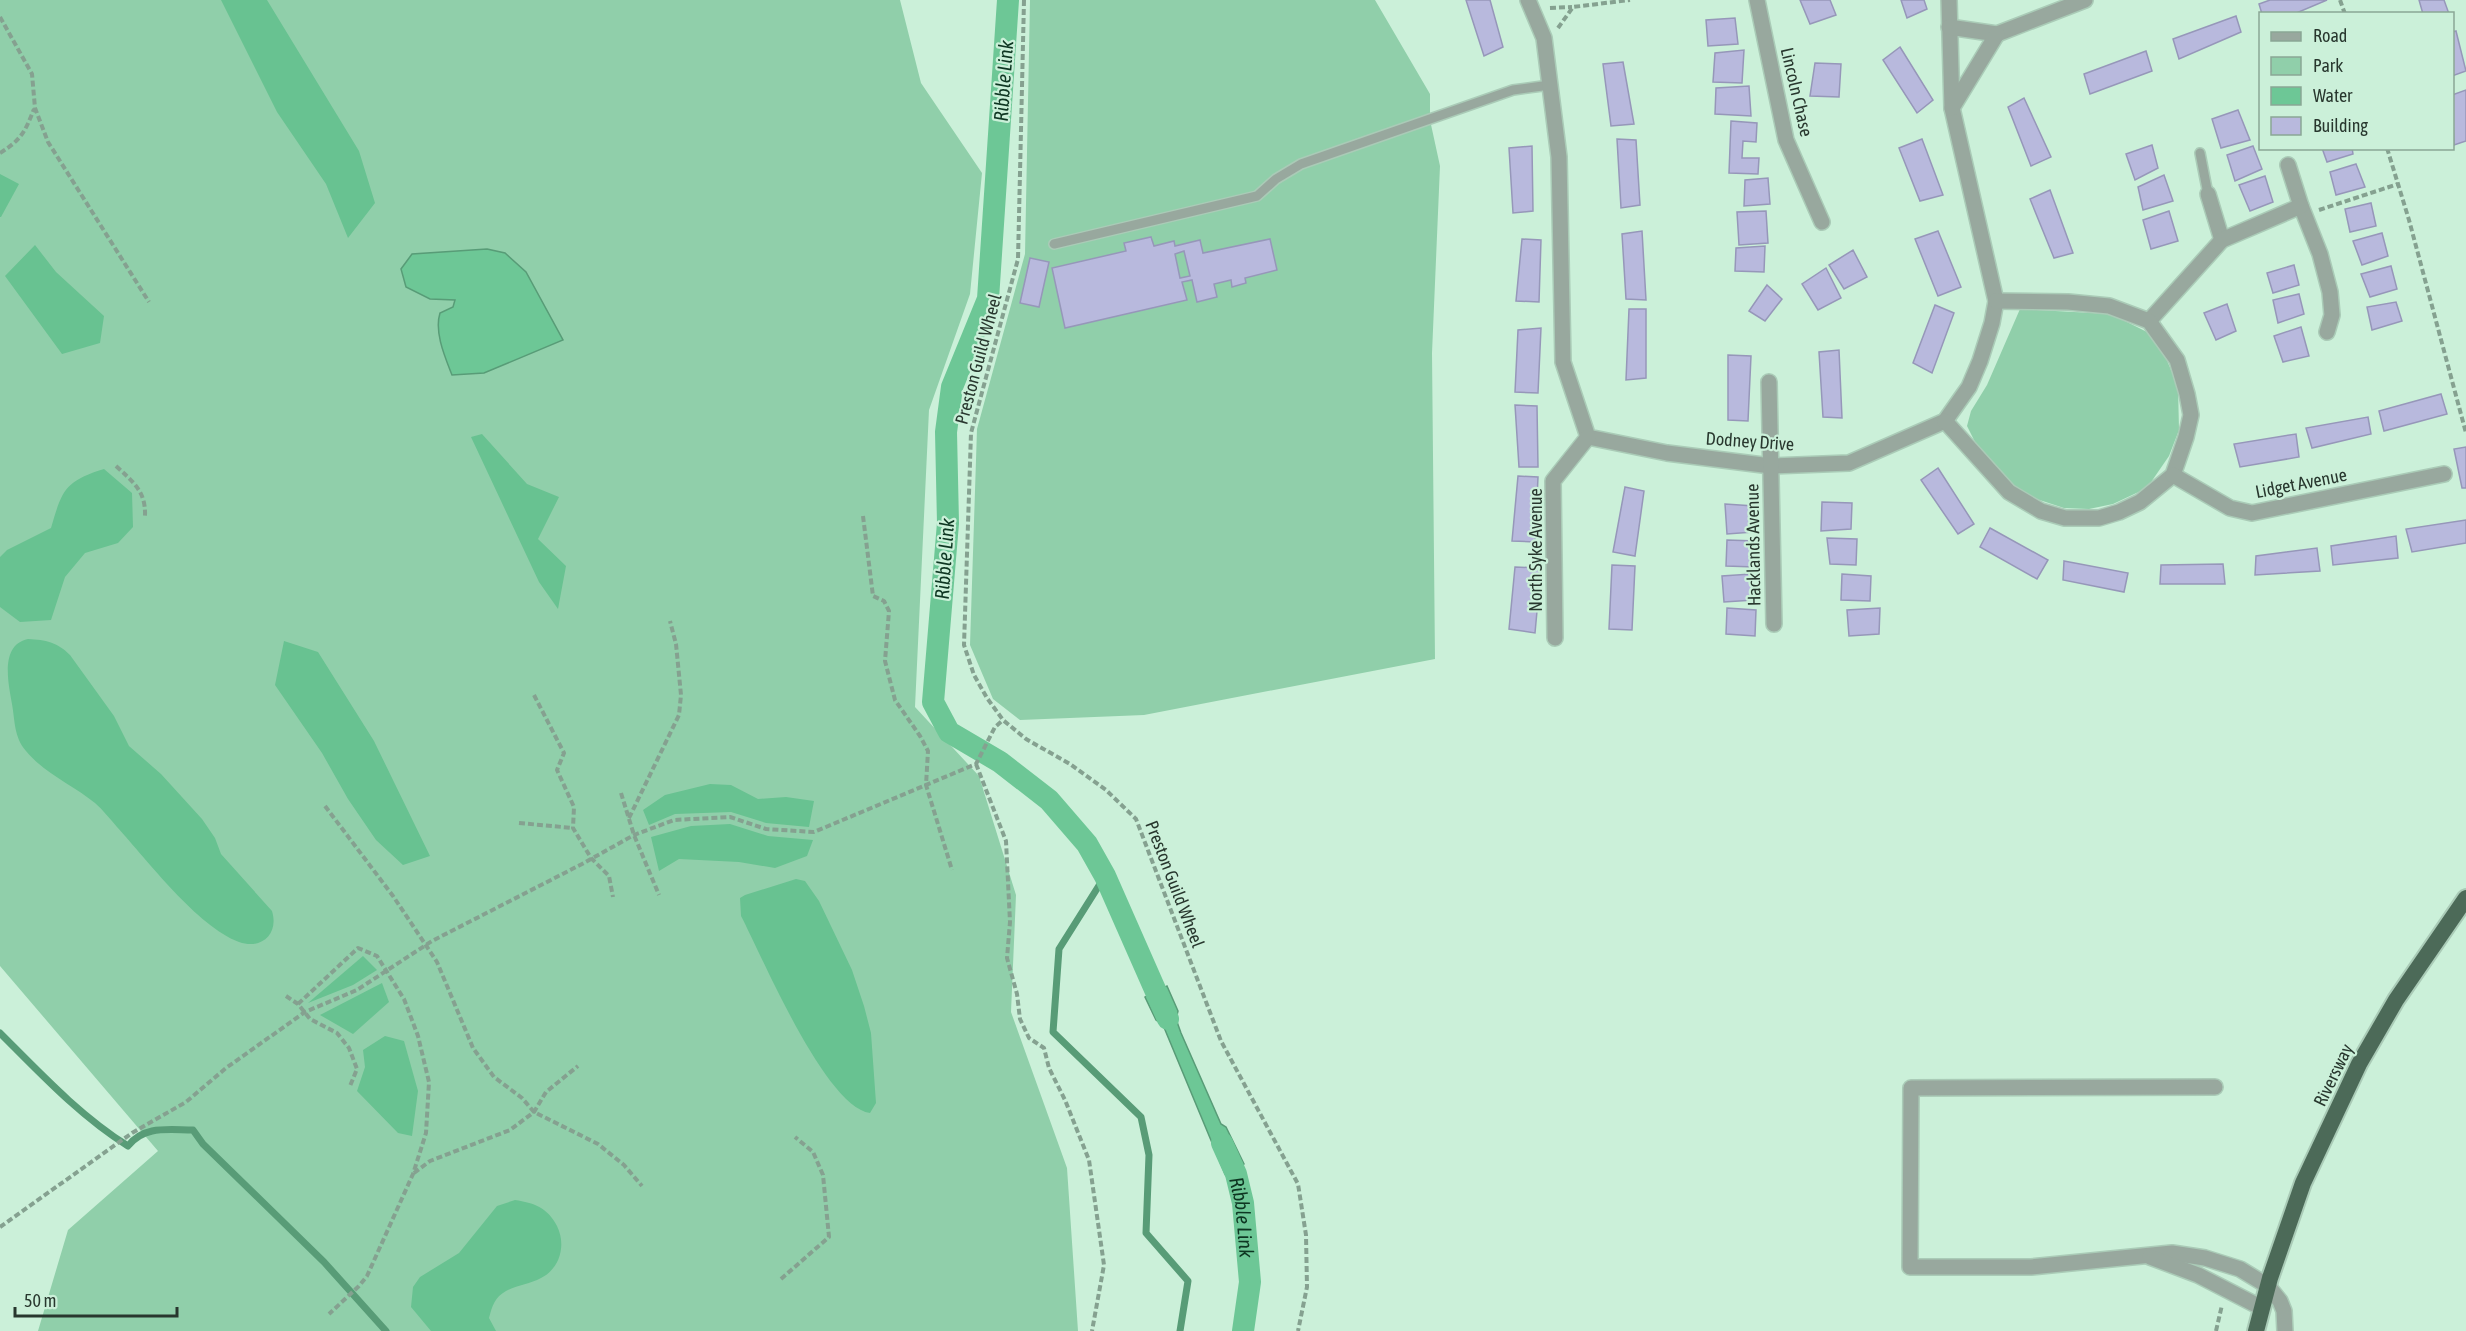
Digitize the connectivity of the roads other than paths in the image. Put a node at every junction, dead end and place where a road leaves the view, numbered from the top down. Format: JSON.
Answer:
{"nodes":[{"id":1,"x":1528,"y":0,"type":"edge"},
{"id":2,"x":1757,"y":0,"type":"edge"},
{"id":3,"x":1949,"y":0,"type":"edge"},
{"id":4,"x":2085,"y":0,"type":"edge"},
{"id":5,"x":1949,"y":27,"type":"junction"},
{"id":6,"x":1997,"y":34,"type":"junction"},
{"id":7,"x":1550,"y":85,"type":"junction"},
{"id":8,"x":1952,"y":108,"type":"junction"},
{"id":9,"x":2200,"y":153,"type":"dead end"},
{"id":10,"x":2288,"y":165,"type":"dead end"},
{"id":11,"x":2208,"y":194,"type":"joint"},
{"id":12,"x":2303,"y":211,"type":"junction"},
{"id":13,"x":1821,"y":222,"type":"dead end"},
{"id":14,"x":2222,"y":240,"type":"junction"},
{"id":15,"x":1054,"y":244,"type":"dead end"},
{"id":16,"x":1996,"y":301,"type":"junction"},
{"id":17,"x":2149,"y":321,"type":"junction"},
{"id":18,"x":2327,"y":332,"type":"dead end"},
{"id":19,"x":1769,"y":382,"type":"dead end"},
{"id":20,"x":1945,"y":421,"type":"junction"},
{"id":21,"x":1588,"y":437,"type":"junction"},
{"id":22,"x":1771,"y":466,"type":"junction"},
{"id":23,"x":2444,"y":474,"type":"dead end"},
{"id":24,"x":2174,"y":475,"type":"junction"},
{"id":25,"x":1774,"y":624,"type":"dead end"},
{"id":26,"x":1555,"y":638,"type":"dead end"},
{"id":27,"x":2466,"y":898,"type":"edge"},
{"id":28,"x":2215,"y":1087,"type":"dead end"},
{"id":29,"x":2150,"y":1257,"type":"junction"},
{"id":30,"x":2268,"y":1286,"type":"junction"},
{"id":31,"x":2262,"y":1308,"type":"junction"},
{"id":32,"x":2256,"y":1331,"type":"edge"},
{"id":33,"x":2285,"y":1331,"type":"edge"}],
"edges":[{"from":1,"to":7,"type":"street"},
{"from":2,"to":13,"type":"street","name":"Lincoln Chase"},
{"from":3,"to":5,"type":"street"},
{"from":4,"to":6,"type":"street"},
{"from":5,"to":6,"type":"street"},
{"from":5,"to":8,"type":"street"},
{"from":6,"to":8,"type":"street"},
{"from":7,"to":15,"type":"lane"},
{"from":7,"to":21,"type":"street"},
{"from":8,"to":16,"type":"street"},
{"from":9,"to":11,"type":"lane"},
{"from":10,"to":12,"type":"street"},
{"from":11,"to":14,"type":"street"},
{"from":12,"to":14,"type":"street"},
{"from":12,"to":18,"type":"street"},
{"from":14,"to":17,"type":"street"},
{"from":16,"to":17,"type":"street"},
{"from":16,"to":20,"type":"street"},
{"from":17,"to":24,"type":"street"},
{"from":19,"to":22,"type":"street","name":"Hacklands Avenue"},
{"from":20,"to":22,"type":"street","name":"Dodney Drive"},
{"from":20,"to":24,"type":"street"},
{"from":21,"to":22,"type":"street","name":"Dodney Drive"},
{"from":21,"to":26,"type":"street","name":"North Syke Avenue"},
{"from":22,"to":25,"type":"street","name":"Hacklands Avenue"},
{"from":23,"to":24,"type":"street","name":"Lidget Avenue"},
{"from":27,"to":30,"type":"highway","name":"Riversway"},
{"from":28,"to":29,"type":"street"},
{"from":29,"to":30,"type":"street"},
{"from":29,"to":31,"type":"street"},
{"from":30,"to":31,"type":"highway","name":"Riversway"},
{"from":30,"to":33,"type":"street"},
{"from":31,"to":32,"type":"highway","name":"Riversway"}]}
